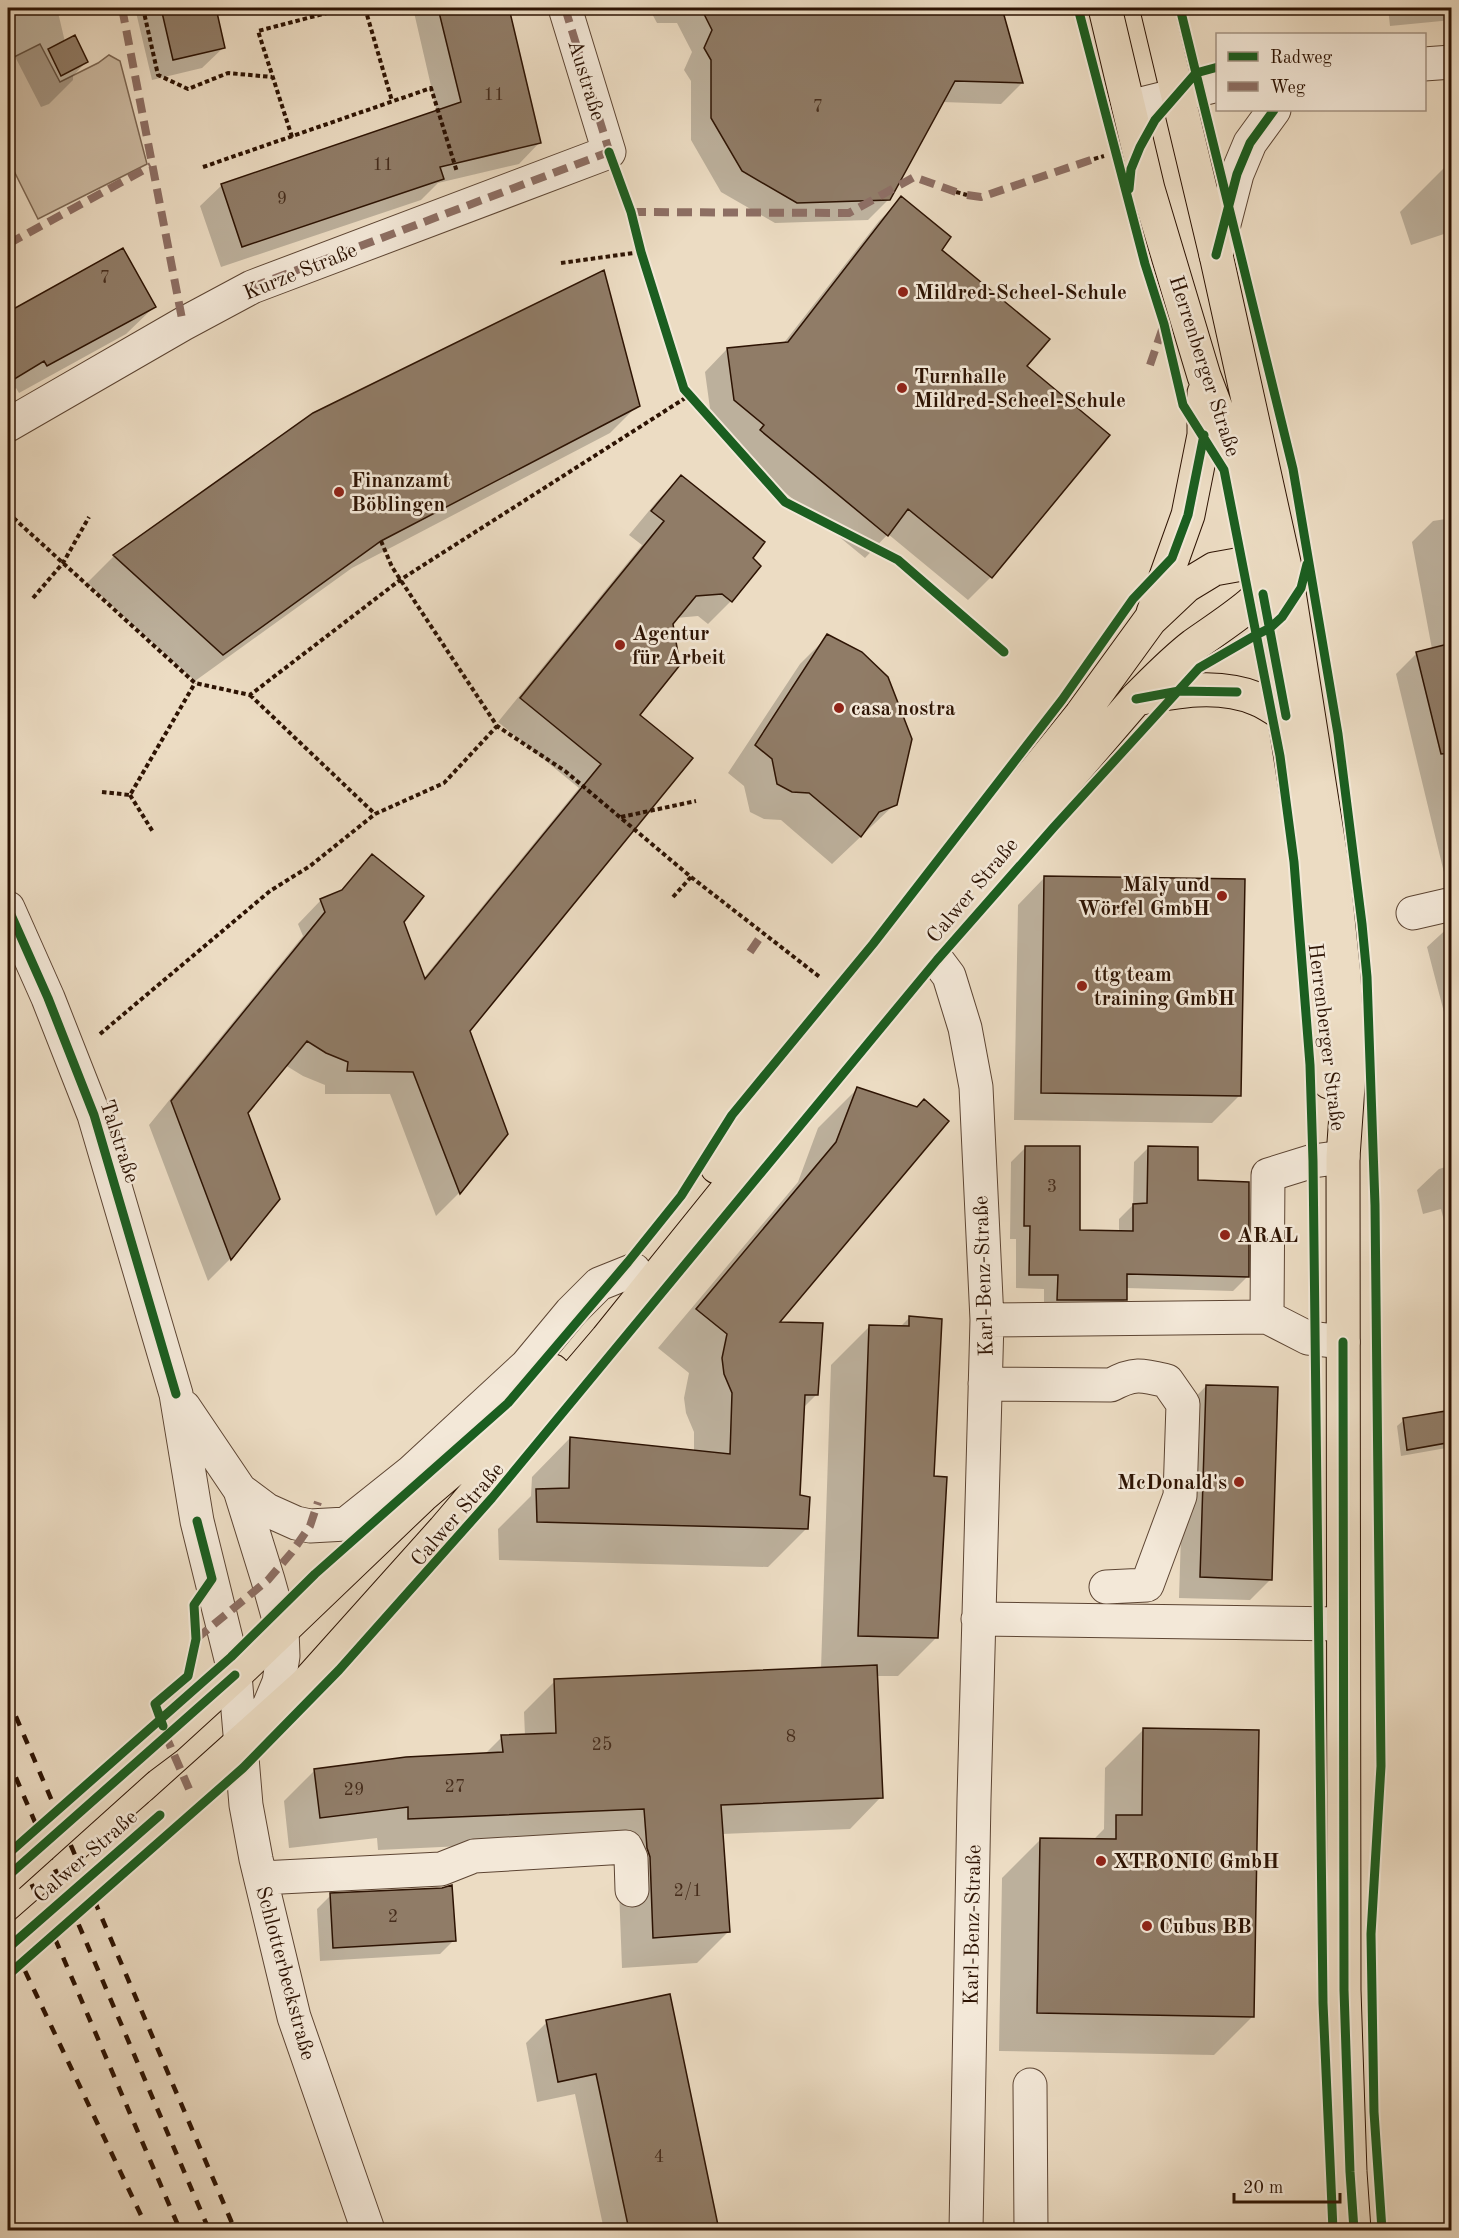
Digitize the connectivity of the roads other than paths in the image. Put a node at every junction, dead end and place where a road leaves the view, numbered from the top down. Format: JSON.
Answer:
{"nodes":[{"id":1,"x":565,"y":8,"type":"edge"},
{"id":2,"x":1105,"y":8,"type":"edge"},
{"id":3,"x":1157,"y":8,"type":"edge"},
{"id":4,"x":1452,"y":62,"type":"edge"},
{"id":5,"x":1426,"y":64,"type":"edge"},
{"id":6,"x":1216,"y":85,"type":"edge"},
{"id":7,"x":1176,"y":94,"type":"junction"},
{"id":8,"x":1129,"y":107,"type":"junction"},
{"id":9,"x":1273,"y":111,"type":"edge"},
{"id":10,"x":609,"y":152,"type":"joint"},
{"id":11,"x":1216,"y":255,"type":"junction"},
{"id":12,"x":1204,"y":376,"type":"junction"},
{"id":13,"x":8,"y":425,"type":"edge"},
{"id":14,"x":1269,"y":575,"type":"junction"},
{"id":15,"x":1150,"y":620,"type":"junction"},
{"id":16,"x":1136,"y":699,"type":"junction"},
{"id":17,"x":1286,"y":716,"type":"junction"},
{"id":18,"x":1452,"y":904,"type":"edge"},
{"id":19,"x":8,"y":908,"type":"edge"},
{"id":20,"x":1413,"y":913,"type":"dead end"},
{"id":21,"x":922,"y":948,"type":"junction"},
{"id":22,"x":1343,"y":1157,"type":"junction"},
{"id":23,"x":634,"y":1270,"type":"junction"},
{"id":24,"x":1267,"y":1317,"type":"junction"},
{"id":25,"x":987,"y":1320,"type":"junction"},
{"id":26,"x":1343,"y":1342,"type":"junction"},
{"id":27,"x":985,"y":1384,"type":"junction"},
{"id":28,"x":176,"y":1394,"type":"junction"},
{"id":29,"x":240,"y":1490,"type":"junction"},
{"id":30,"x":310,"y":1526,"type":"joint"},
{"id":31,"x":1106,"y":1587,"type":"dead end"},
{"id":32,"x":978,"y":1619,"type":"junction"},
{"id":33,"x":1343,"y":1624,"type":"junction"},
{"id":34,"x":282,"y":1630,"type":"junction"},
{"id":35,"x":235,"y":1676,"type":"junction"},
{"id":36,"x":239,"y":1745,"type":"junction"},
{"id":37,"x":8,"y":1876,"type":"edge"},
{"id":38,"x":261,"y":1878,"type":"junction"},
{"id":39,"x":632,"y":1890,"type":"dead end"},
{"id":40,"x":8,"y":1948,"type":"edge"},
{"id":41,"x":1030,"y":2085,"type":"dead end"},
{"id":42,"x":368,"y":2230,"type":"edge"},
{"id":43,"x":966,"y":2230,"type":"edge"},
{"id":44,"x":1031,"y":2230,"type":"edge"},
{"id":45,"x":1354,"y":2230,"type":"edge"}],
"edges":[{"from":1,"to":10,"type":"street","name":"Austraße"},
{"from":2,"to":8,"type":"main road","name":"Herrenberger Straße"},
{"from":3,"to":7,"type":"main road","name":"Herrenberger Straße"},
{"from":4,"to":5,"type":"street"},
{"from":6,"to":7,"type":"street"},
{"from":7,"to":8,"type":"street"},
{"from":7,"to":11,"type":"main road","name":"Herrenberger Straße"},
{"from":8,"to":12,"type":"main road","name":"Herrenberger Straße"},
{"from":9,"to":11,"type":"street"},
{"from":10,"to":13,"type":"street","name":"Kurze Straße"},
{"from":11,"to":14,"type":"main road","name":"Herrenberger Straße"},
{"from":12,"to":14,"type":"main road","name":"Herrenberger Straße"},
{"from":12,"to":15,"type":"main road"},
{"from":14,"to":15,"type":"main road","name":"Calwer Straße"},
{"from":14,"to":16,"type":"main road","name":"Calwer Straße"},
{"from":14,"to":17,"type":"main road","name":"Herrenberger Straße"},
{"from":14,"to":22,"type":"main road","name":"Herrenberger Straße"},
{"from":15,"to":23,"type":"main road","name":"Calwer Straße"},
{"from":16,"to":17,"type":"main road"},
{"from":16,"to":21,"type":"main road","name":"Calwer Straße"},
{"from":17,"to":22,"type":"main road","name":"Herrenberger Straße"},
{"from":18,"to":20,"type":"street"},
{"from":19,"to":28,"type":"street","name":"Talstraße"},
{"from":21,"to":25,"type":"street","name":"Karl-Benz-Straße"},
{"from":21,"to":36,"type":"main road","name":"Calwer Straße"},
{"from":22,"to":24,"type":"street"},
{"from":22,"to":26,"type":"main road","name":"Herrenberger Straße"},
{"from":23,"to":30,"type":"street","name":"Calwer Straße"},
{"from":23,"to":34,"type":"main road","name":"Calwer Straße"},
{"from":24,"to":25,"type":"street"},
{"from":24,"to":26,"type":"street"},
{"from":25,"to":27,"type":"street","name":"Karl-Benz-Straße"},
{"from":26,"to":33,"type":"main road","name":"Herrenberger Straße"},
{"from":27,"to":31,"type":"street"},
{"from":27,"to":32,"type":"street","name":"Karl-Benz-Straße"},
{"from":28,"to":29,"type":"street","name":"Talstraße"},
{"from":28,"to":35,"type":"street","name":"Talstraße"},
{"from":29,"to":30,"type":"street","name":"Talstraße"},
{"from":29,"to":34,"type":"street","name":"Talstraße"},
{"from":32,"to":33,"type":"street"},
{"from":32,"to":43,"type":"street","name":"Karl-Benz-Straße"},
{"from":33,"to":45,"type":"main road","name":"Herrenberger Straße"},
{"from":34,"to":35,"type":"main road","name":"Calwer Straße"},
{"from":34,"to":36,"type":"street","name":"Talstraße"},
{"from":35,"to":36,"type":"street","name":"Talstraße"},
{"from":35,"to":37,"type":"main road","name":"Calwer Straße","bridge":true},
{"from":36,"to":38,"type":"street","name":"Schlotterbeckstraße"},
{"from":36,"to":40,"type":"main road","name":"Calwer Straße","bridge":true},
{"from":38,"to":39,"type":"street"},
{"from":38,"to":42,"type":"street","name":"Schlotterbeckstraße"},
{"from":41,"to":44,"type":"street"}]}
